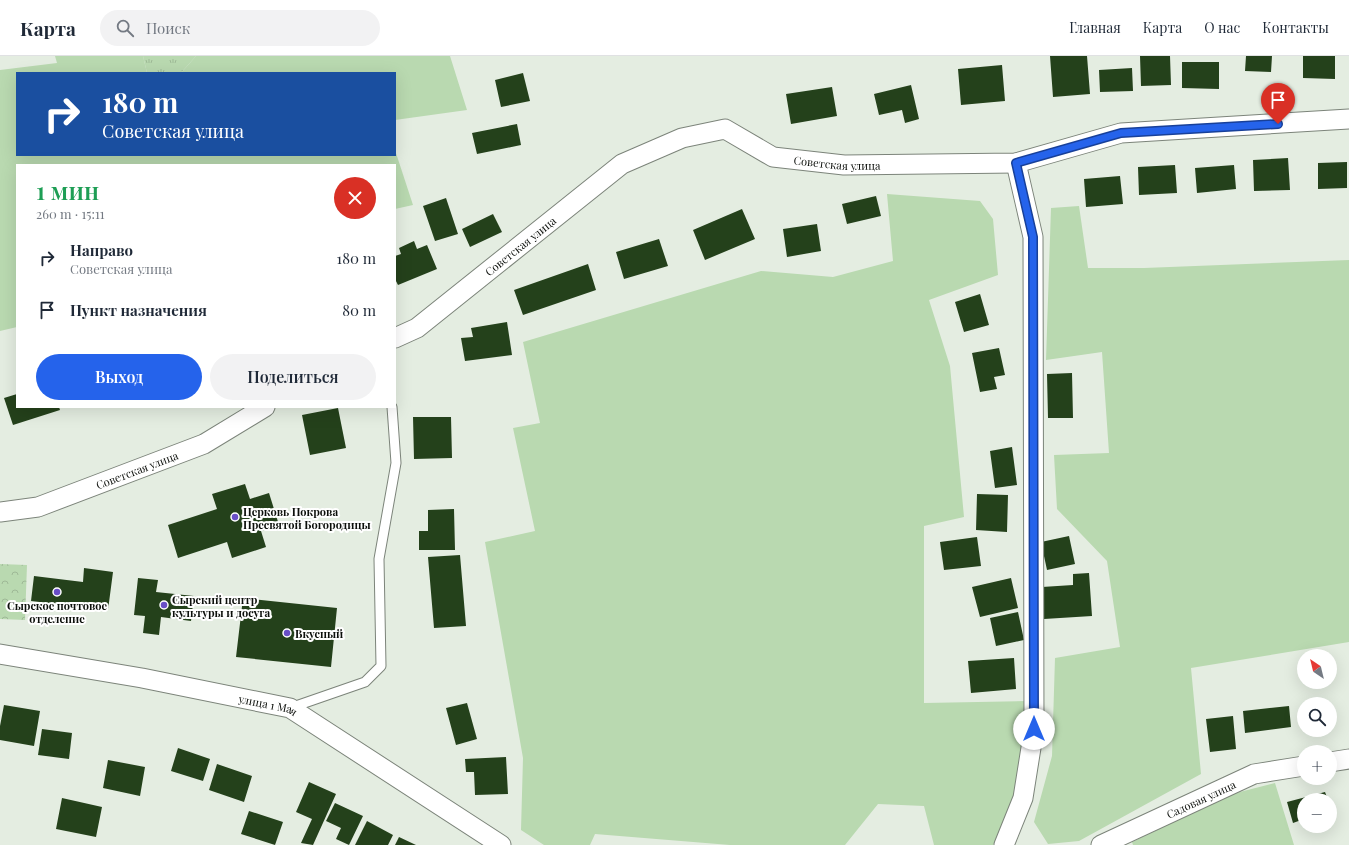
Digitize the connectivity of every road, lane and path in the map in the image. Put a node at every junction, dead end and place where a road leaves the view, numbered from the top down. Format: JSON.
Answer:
{"nodes":[{"id":1,"x":1349,"y":119,"type":"edge"},
{"id":2,"x":1016,"y":163,"type":"junction"},
{"id":3,"x":396,"y":338,"type":"edge"},
{"id":4,"x":263,"y":408,"type":"edge"},
{"id":5,"x":392,"y":408,"type":"edge"},
{"id":6,"x":0,"y":512,"type":"edge"},
{"id":7,"x":0,"y":654,"type":"edge"},
{"id":8,"x":290,"y":708,"type":"junction"},
{"id":9,"x":1349,"y":759,"type":"edge"},
{"id":10,"x":1337,"y":761,"type":"edge"},
{"id":11,"x":1297,"y":767,"type":"edge"},
{"id":12,"x":501,"y":845,"type":"edge"},
{"id":13,"x":1004,"y":845,"type":"edge"},
{"id":14,"x":1101,"y":845,"type":"edge"}],
"edges":[{"from":1,"to":2,"type":"street","name":"Советская улица"},
{"from":2,"to":3,"type":"street","name":"Советская улица"},
{"from":2,"to":13,"type":"street"},
{"from":4,"to":6,"type":"street","name":"Советская улица"},
{"from":5,"to":8,"type":"lane"},
{"from":7,"to":8,"type":"street","name":"улица 1 Мая"},
{"from":8,"to":12,"type":"street","name":"улица 1 Мая"},
{"from":9,"to":10,"type":"street"},
{"from":11,"to":14,"type":"street","name":"Садовая улица"}]}
